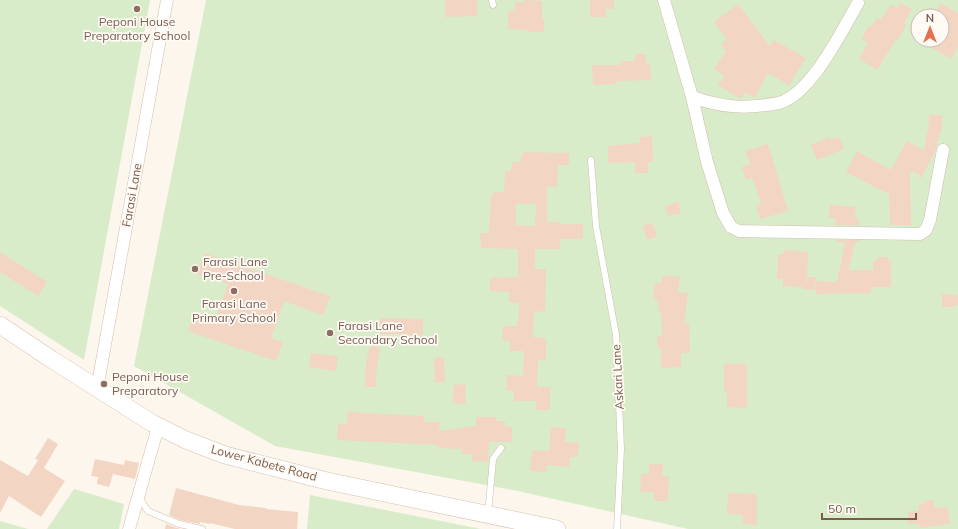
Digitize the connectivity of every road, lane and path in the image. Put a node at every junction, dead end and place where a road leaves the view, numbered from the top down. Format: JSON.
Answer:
{"nodes":[{"id":1,"x":167,"y":0,"type":"edge"},
{"id":2,"x":664,"y":0,"type":"edge"},
{"id":3,"x":858,"y":3,"type":"dead end"},
{"id":4,"x":692,"y":97,"type":"junction"},
{"id":5,"x":943,"y":150,"type":"dead end"},
{"id":6,"x":591,"y":160,"type":"dead end"},
{"id":7,"x":0,"y":325,"type":"edge"},
{"id":8,"x":97,"y":389,"type":"junction"},
{"id":9,"x":158,"y":427,"type":"junction"},
{"id":10,"x":501,"y":448,"type":"dead end"},
{"id":11,"x":138,"y":496,"type":"junction"},
{"id":12,"x":488,"y":514,"type":"junction"},
{"id":13,"x":129,"y":529,"type":"edge"},
{"id":14,"x":202,"y":529,"type":"edge"},
{"id":15,"x":557,"y":529,"type":"edge"},
{"id":16,"x":617,"y":529,"type":"edge"}],
"edges":[{"from":1,"to":8,"type":"street","name":"Farasi Lane"},
{"from":2,"to":4,"type":"street"},
{"from":3,"to":4,"type":"street"},
{"from":4,"to":5,"type":"street"},
{"from":6,"to":16,"type":"lane","name":"Askari Lane"},
{"from":7,"to":8,"type":"main road","name":"Lower Kabete Road"},
{"from":8,"to":9,"type":"main road","name":"Lower Kabete Road"},
{"from":9,"to":11,"type":"street"},
{"from":9,"to":12,"type":"main road","name":"Lower Kabete Road"},
{"from":10,"to":12,"type":"lane"},
{"from":11,"to":13,"type":"street"},
{"from":11,"to":14,"type":"lane"},
{"from":12,"to":15,"type":"main road","name":"Lower Kabete Road"}]}
